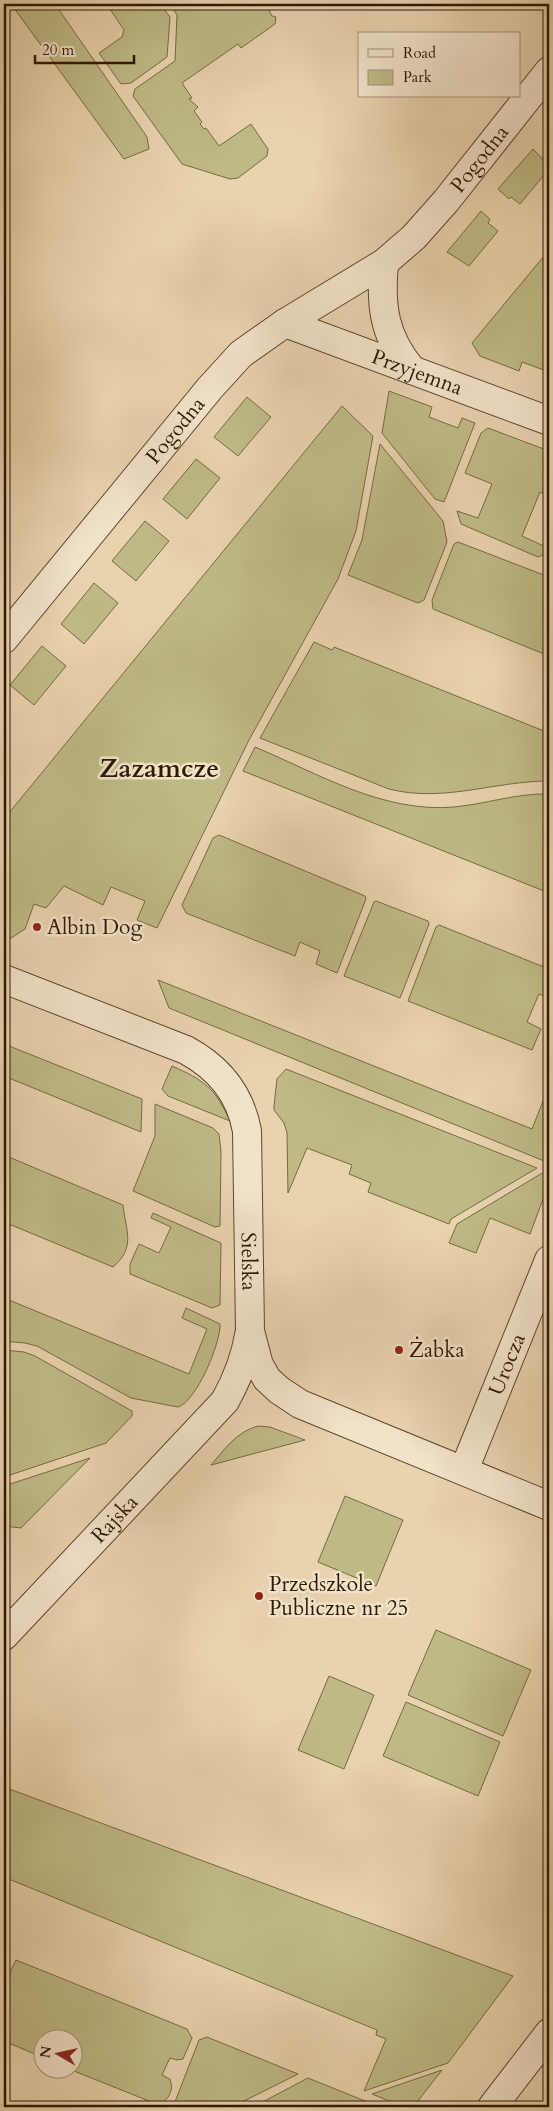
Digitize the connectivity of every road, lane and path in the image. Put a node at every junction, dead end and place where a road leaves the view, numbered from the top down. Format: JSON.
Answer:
{"nodes":[{"id":1,"x":549,"y":71,"type":"edge"},
{"id":2,"x":384,"y":262,"type":"junction"},
{"id":3,"x":285,"y":323,"type":"junction"},
{"id":4,"x":412,"y":370,"type":"junction"},
{"id":5,"x":549,"y":421,"type":"edge"},
{"id":6,"x":4,"y":639,"type":"edge"},
{"id":7,"x":4,"y":980,"type":"edge"},
{"id":8,"x":549,"y":1260,"type":"edge"},
{"id":9,"x":250,"y":1331,"type":"junction"},
{"id":10,"x":225,"y":1401,"type":"junction"},
{"id":11,"x":300,"y":1404,"type":"junction"},
{"id":12,"x":464,"y":1470,"type":"junction"},
{"id":13,"x":549,"y":1506,"type":"edge"},
{"id":14,"x":4,"y":1636,"type":"edge"},
{"id":15,"x":549,"y":2033,"type":"edge"},
{"id":16,"x":492,"y":2107,"type":"edge"}],
"edges":[{"from":1,"to":2,"type":"street","name":"Pogodna"},
{"from":2,"to":3,"type":"street","name":"Pogodna"},
{"from":2,"to":4,"type":"street"},
{"from":3,"to":4,"type":"street","name":"Przyjemna"},
{"from":3,"to":6,"type":"street","name":"Pogodna"},
{"from":4,"to":5,"type":"street","name":"Przyjemna"},
{"from":7,"to":9,"type":"street","name":"Sielska"},
{"from":8,"to":12,"type":"street","name":"Urocza"},
{"from":9,"to":10,"type":"street","name":"Rajska"},
{"from":9,"to":11,"type":"street","name":"Sielska"},
{"from":10,"to":11,"type":"street"},
{"from":10,"to":14,"type":"street","name":"Rajska"},
{"from":11,"to":12,"type":"street","name":"Sielska"},
{"from":12,"to":13,"type":"street","name":"Sielska"},
{"from":15,"to":16,"type":"street"}]}
